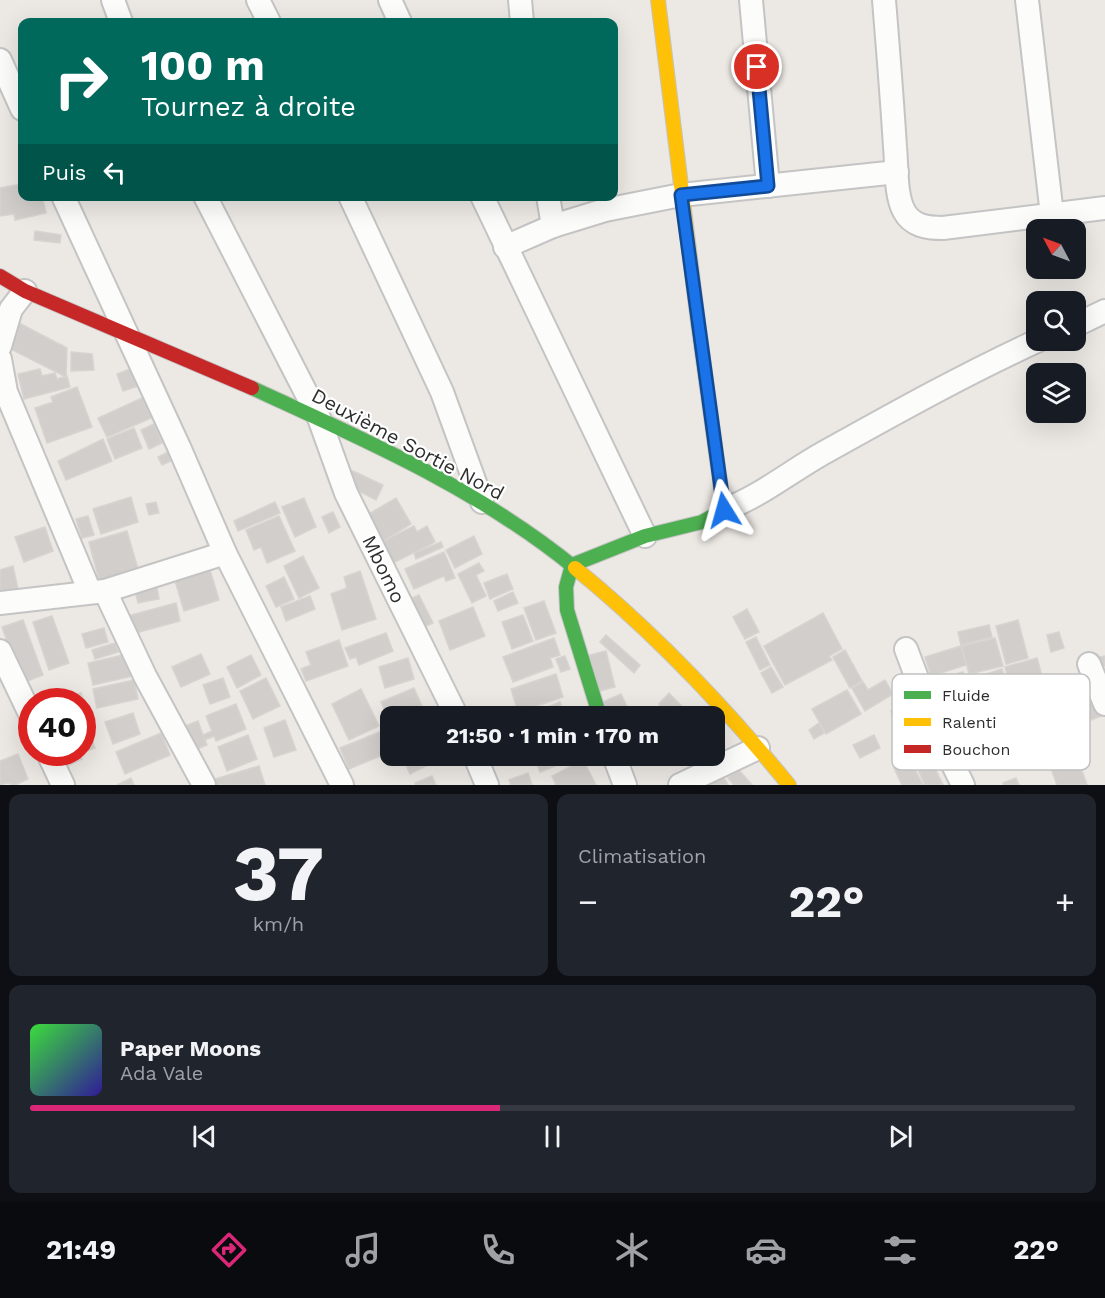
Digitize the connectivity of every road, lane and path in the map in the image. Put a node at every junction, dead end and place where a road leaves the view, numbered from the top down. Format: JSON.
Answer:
{"nodes":[{"id":1,"x":113,"y":0,"type":"edge"},
{"id":2,"x":258,"y":0,"type":"edge"},
{"id":3,"x":390,"y":0,"type":"edge"},
{"id":4,"x":520,"y":0,"type":"edge"},
{"id":5,"x":658,"y":0,"type":"edge"},
{"id":6,"x":751,"y":0,"type":"edge"},
{"id":7,"x":884,"y":0,"type":"edge"},
{"id":8,"x":1027,"y":0,"type":"edge"},
{"id":9,"x":119,"y":18,"type":"edge"},
{"id":10,"x":266,"y":18,"type":"edge"},
{"id":11,"x":398,"y":18,"type":"edge"},
{"id":12,"x":522,"y":18,"type":"edge"},
{"id":13,"x":0,"y":60,"type":"edge"},
{"id":14,"x":18,"y":100,"type":"edge"},
{"id":15,"x":897,"y":172,"type":"junction"},
{"id":16,"x":768,"y":186,"type":"junction"},
{"id":17,"x":681,"y":195,"type":"junction"},
{"id":18,"x":65,"y":201,"type":"edge"},
{"id":19,"x":208,"y":201,"type":"edge"},
{"id":20,"x":352,"y":201,"type":"edge"},
{"id":21,"x":484,"y":201,"type":"edge"},
{"id":22,"x":549,"y":201,"type":"edge"},
{"id":23,"x":1105,"y":208,"type":"edge"},
{"id":24,"x":1052,"y":215,"type":"junction"},
{"id":25,"x":553,"y":226,"type":"junction"},
{"id":26,"x":505,"y":247,"type":"junction"},
{"id":27,"x":0,"y":276,"type":"edge"},
{"id":28,"x":25,"y":291,"type":"junction"},
{"id":29,"x":1105,"y":311,"type":"edge"},
{"id":30,"x":1086,"y":320,"type":"edge"},
{"id":31,"x":126,"y":332,"type":"junction"},
{"id":32,"x":0,"y":346,"type":"edge"},
{"id":33,"x":1026,"y":346,"type":"edge"},
{"id":34,"x":0,"y":359,"type":"edge"},
{"id":35,"x":319,"y":418,"type":"junction"},
{"id":36,"x":482,"y":502,"type":"junction"},
{"id":37,"x":724,"y":510,"type":"junction"},
{"id":38,"x":645,"y":536,"type":"junction"},
{"id":39,"x":225,"y":553,"type":"junction"},
{"id":40,"x":572,"y":565,"type":"junction"},
{"id":41,"x":98,"y":592,"type":"junction"},
{"id":42,"x":0,"y":603,"type":"edge"},
{"id":43,"x":906,"y":649,"type":"dead end"},
{"id":44,"x":0,"y":651,"type":"edge"},
{"id":45,"x":1089,"y":664,"type":"dead end"},
{"id":46,"x":915,"y":674,"type":"edge"},
{"id":47,"x":18,"y":689,"type":"edge"},
{"id":48,"x":1105,"y":704,"type":"edge"},
{"id":49,"x":452,"y":706,"type":"edge"},
{"id":50,"x":597,"y":706,"type":"edge"},
{"id":51,"x":758,"y":748,"type":"junction"},
{"id":52,"x":54,"y":766,"type":"edge"},
{"id":53,"x":479,"y":766,"type":"edge"},
{"id":54,"x":618,"y":766,"type":"edge"},
{"id":55,"x":956,"y":770,"type":"edge"},
{"id":56,"x":63,"y":785,"type":"edge"},
{"id":57,"x":204,"y":785,"type":"edge"},
{"id":58,"x":342,"y":785,"type":"edge"},
{"id":59,"x":487,"y":785,"type":"edge"},
{"id":60,"x":625,"y":785,"type":"edge"},
{"id":61,"x":680,"y":785,"type":"edge"},
{"id":62,"x":789,"y":785,"type":"edge"},
{"id":63,"x":963,"y":785,"type":"edge"}],
"edges":[{"from":1,"to":9,"type":"street"},
{"from":2,"to":10,"type":"street"},
{"from":3,"to":11,"type":"street"},
{"from":4,"to":12,"type":"street"},
{"from":5,"to":17,"type":"main road"},
{"from":6,"to":16,"type":"street"},
{"from":7,"to":15,"type":"street"},
{"from":8,"to":24,"type":"street"},
{"from":13,"to":14,"type":"street"},
{"from":15,"to":16,"type":"street"},
{"from":15,"to":24,"type":"street"},
{"from":16,"to":17,"type":"street"},
{"from":17,"to":25,"type":"street"},
{"from":17,"to":37,"type":"main road"},
{"from":18,"to":31,"type":"street"},
{"from":19,"to":35,"type":"street","name":"Mbomo"},
{"from":20,"to":36,"type":"street"},
{"from":21,"to":26,"type":"street"},
{"from":22,"to":25,"type":"street"},
{"from":23,"to":24,"type":"street"},
{"from":25,"to":26,"type":"street"},
{"from":26,"to":38,"type":"street"},
{"from":27,"to":28,"type":"main road","name":"Deuxième Sortie Nord"},
{"from":28,"to":31,"type":"main road","name":"Deuxième Sortie Nord"},
{"from":28,"to":32,"type":"street"},
{"from":29,"to":30,"type":"street"},
{"from":31,"to":35,"type":"main road","name":"Deuxième Sortie Nord"},
{"from":31,"to":39,"type":"street"},
{"from":33,"to":37,"type":"street"},
{"from":34,"to":41,"type":"street"},
{"from":35,"to":36,"type":"main road","name":"Deuxième Sortie Nord"},
{"from":35,"to":49,"type":"street","name":"Mbomo"},
{"from":36,"to":40,"type":"main road","name":"Deuxième Sortie Nord"},
{"from":37,"to":38,"type":"main road"},
{"from":38,"to":40,"type":"main road"},
{"from":39,"to":41,"type":"street"},
{"from":39,"to":58,"type":"street"},
{"from":40,"to":50,"type":"main road"},
{"from":40,"to":51,"type":"main road","name":"Deuxième Sortie Nord"},
{"from":41,"to":42,"type":"street"},
{"from":41,"to":57,"type":"street"},
{"from":43,"to":46,"type":"street"},
{"from":44,"to":47,"type":"street"},
{"from":45,"to":48,"type":"street"},
{"from":51,"to":61,"type":"street"},
{"from":51,"to":62,"type":"main road","name":"Deuxième Sortie Nord"},
{"from":52,"to":56,"type":"street"},
{"from":53,"to":59,"type":"street"},
{"from":54,"to":60,"type":"street"},
{"from":55,"to":63,"type":"street"}]}
